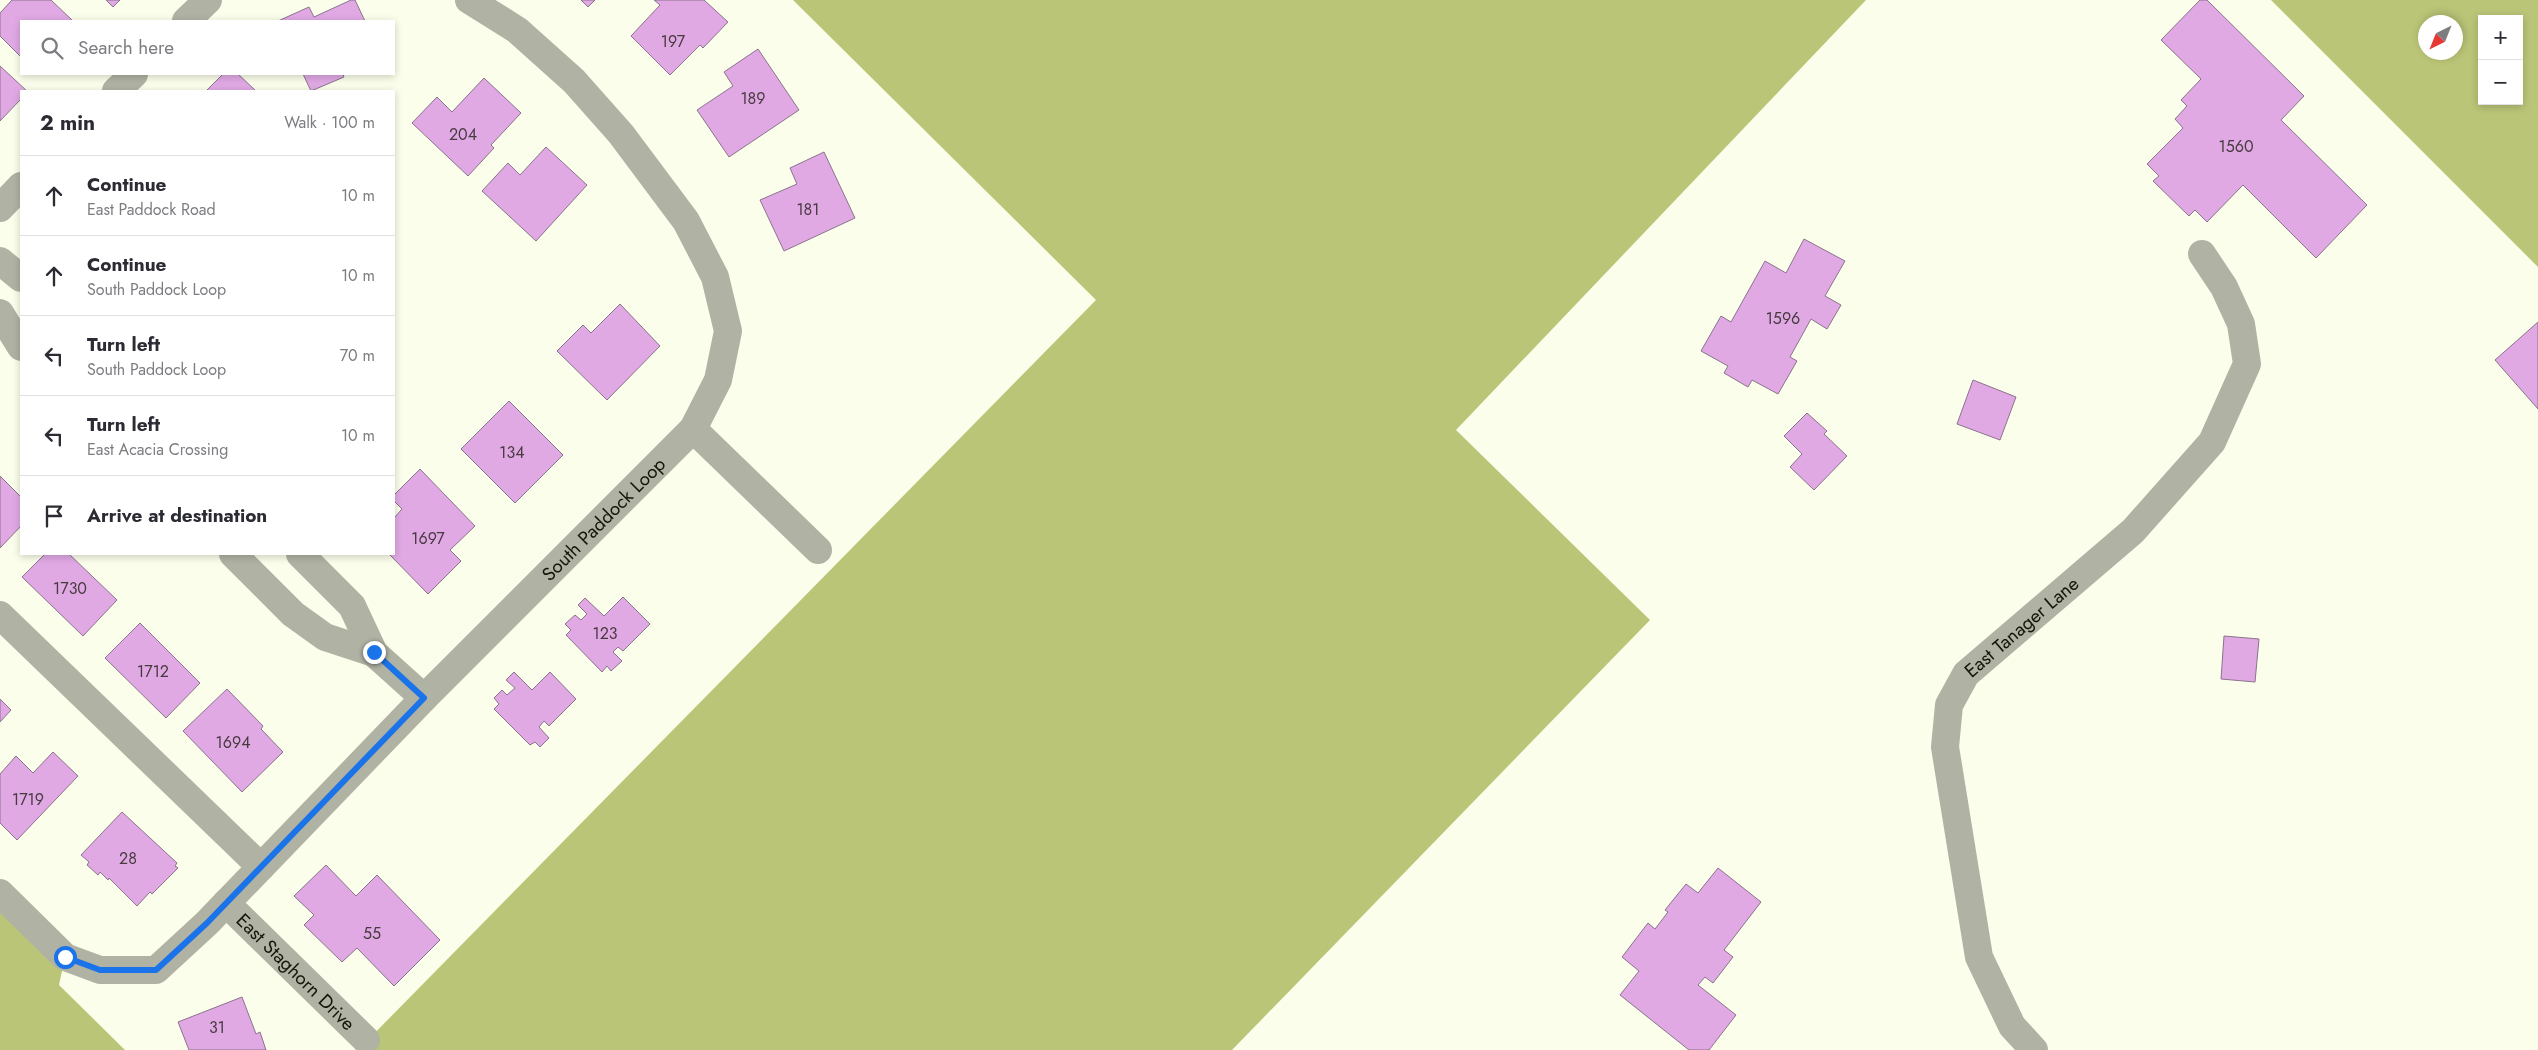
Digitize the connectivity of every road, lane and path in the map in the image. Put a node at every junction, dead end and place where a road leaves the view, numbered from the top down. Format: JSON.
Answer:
{"nodes":[{"id":1,"x":208,"y":0,"type":"edge"},
{"id":2,"x":469,"y":0,"type":"edge"},
{"id":3,"x":187,"y":20,"type":"edge"},
{"id":4,"x":133,"y":75,"type":"edge"},
{"id":5,"x":117,"y":90,"type":"edge"},
{"id":6,"x":20,"y":187,"type":"edge"},
{"id":7,"x":0,"y":208,"type":"edge"},
{"id":8,"x":2202,"y":254,"type":"dead end"},
{"id":9,"x":0,"y":261,"type":"edge"},
{"id":10,"x":20,"y":277,"type":"edge"},
{"id":11,"x":0,"y":313,"type":"edge"},
{"id":12,"x":20,"y":345,"type":"edge"},
{"id":13,"x":693,"y":429,"type":"junction"},
{"id":14,"x":818,"y":550,"type":"dead end"},
{"id":15,"x":234,"y":555,"type":"edge"},
{"id":16,"x":301,"y":555,"type":"edge"},
{"id":17,"x":0,"y":615,"type":"edge"},
{"id":18,"x":374,"y":652,"type":"junction"},
{"id":19,"x":424,"y":698,"type":"junction"},
{"id":20,"x":261,"y":867,"type":"junction"},
{"id":21,"x":0,"y":893,"type":"edge"},
{"id":22,"x":226,"y":903,"type":"junction"},
{"id":23,"x":366,"y":1040,"type":"dead end"},
{"id":24,"x":2034,"y":1050,"type":"edge"}],
"edges":[{"from":1,"to":3,"type":"street"},
{"from":2,"to":13,"type":"street","name":"South Paddock Loop"},
{"from":4,"to":5,"type":"street"},
{"from":6,"to":7,"type":"street"},
{"from":8,"to":24,"type":"street","name":"East Tanager Lane"},
{"from":9,"to":10,"type":"street"},
{"from":11,"to":12,"type":"street"},
{"from":13,"to":14,"type":"street"},
{"from":13,"to":19,"type":"street","name":"South Paddock Loop"},
{"from":15,"to":18,"type":"street"},
{"from":16,"to":18,"type":"street"},
{"from":17,"to":20,"type":"street"},
{"from":18,"to":19,"type":"street"},
{"from":19,"to":20,"type":"street","name":"South Paddock Loop"},
{"from":20,"to":22,"type":"street","name":"South Paddock Loop"},
{"from":21,"to":22,"type":"street","name":"South Paddock Loop"},
{"from":22,"to":23,"type":"street","name":"East Staghorn Drive"}]}
